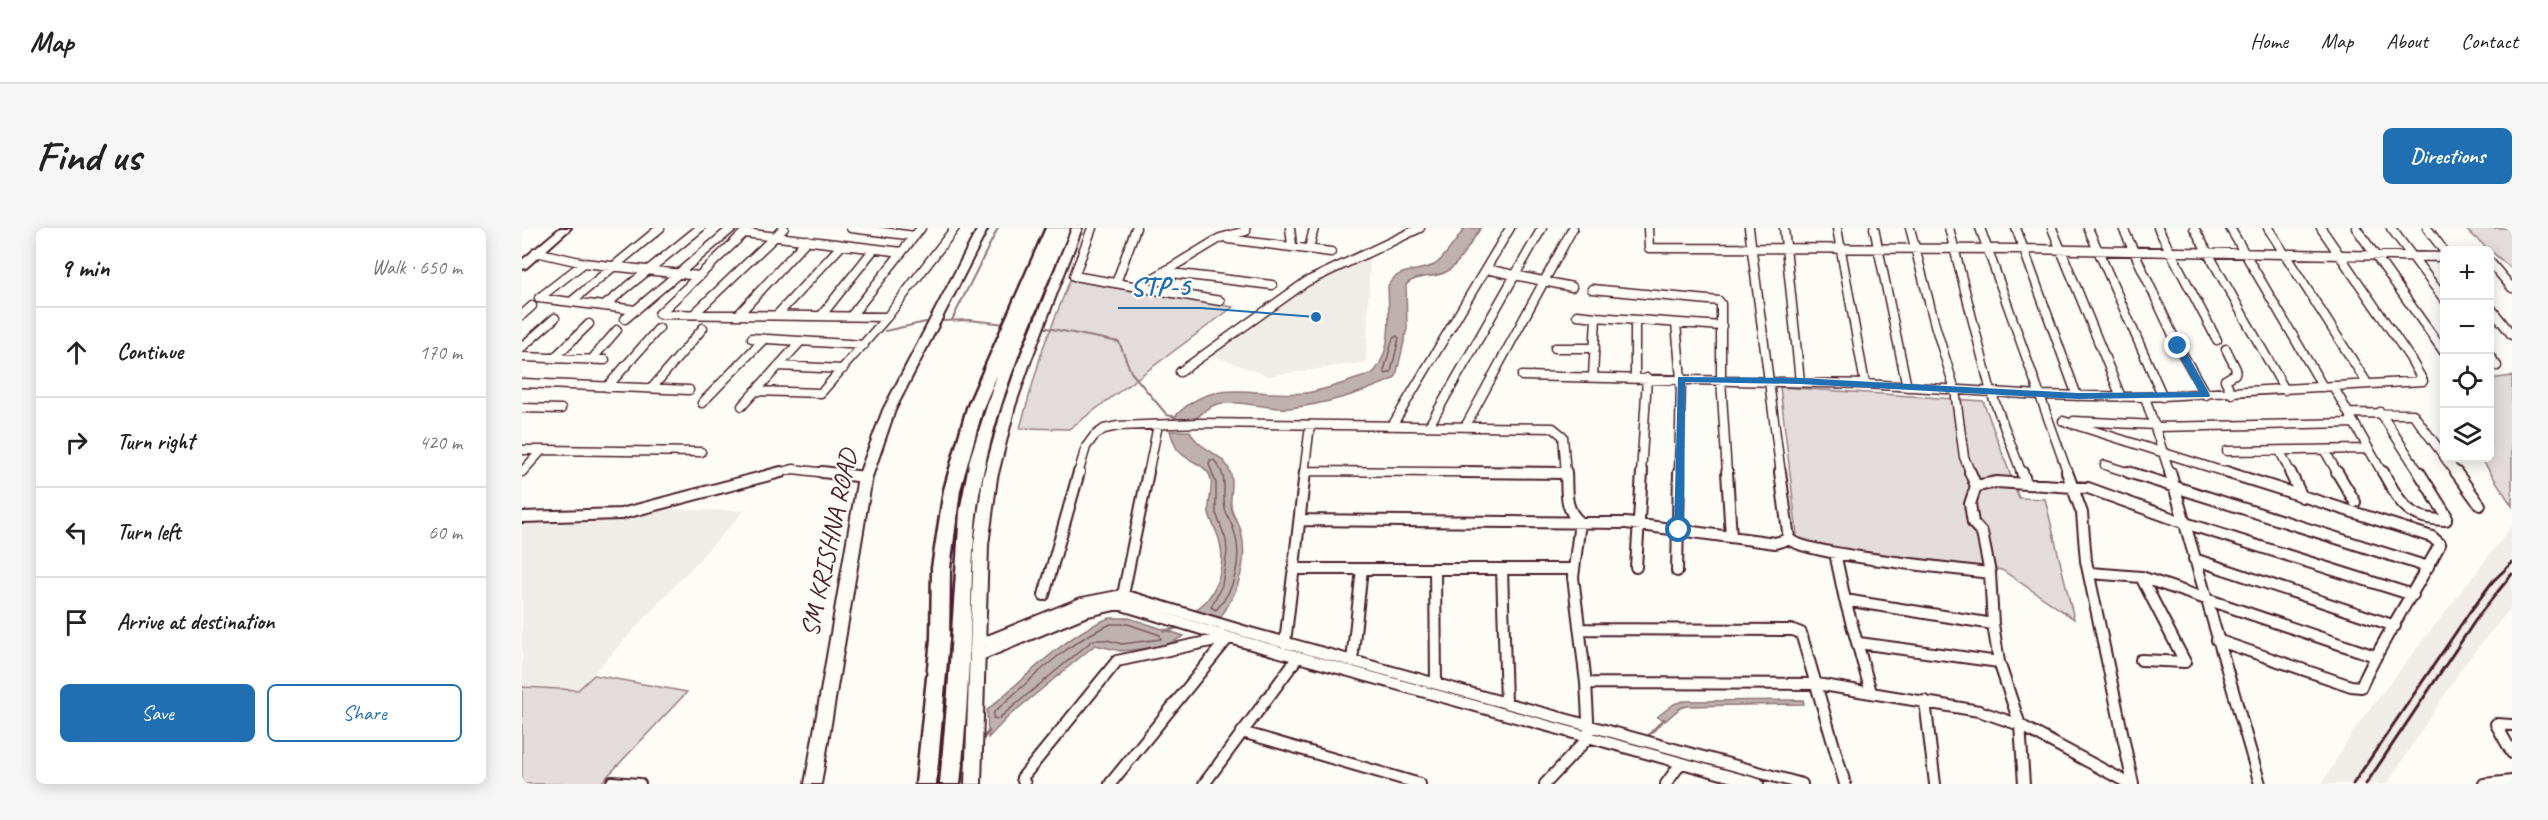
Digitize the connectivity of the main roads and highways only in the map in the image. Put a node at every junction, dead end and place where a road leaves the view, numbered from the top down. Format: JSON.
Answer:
{"nodes":[{"id":1,"x":1052,"y":228,"type":"edge"},
{"id":2,"x":1064,"y":228,"type":"edge"},
{"id":3,"x":1041,"y":284,"type":"junction"},
{"id":4,"x":983,"y":407,"type":"junction"},
{"id":5,"x":926,"y":784,"type":"edge"},
{"id":6,"x":950,"y":784,"type":"edge"}],
"edges":[{"from":1,"to":3,"type":"highway"},
{"from":2,"to":3,"type":"highway"},
{"from":3,"to":4,"type":"highway"},
{"from":4,"to":5,"type":"highway"},
{"from":4,"to":6,"type":"highway"}]}
